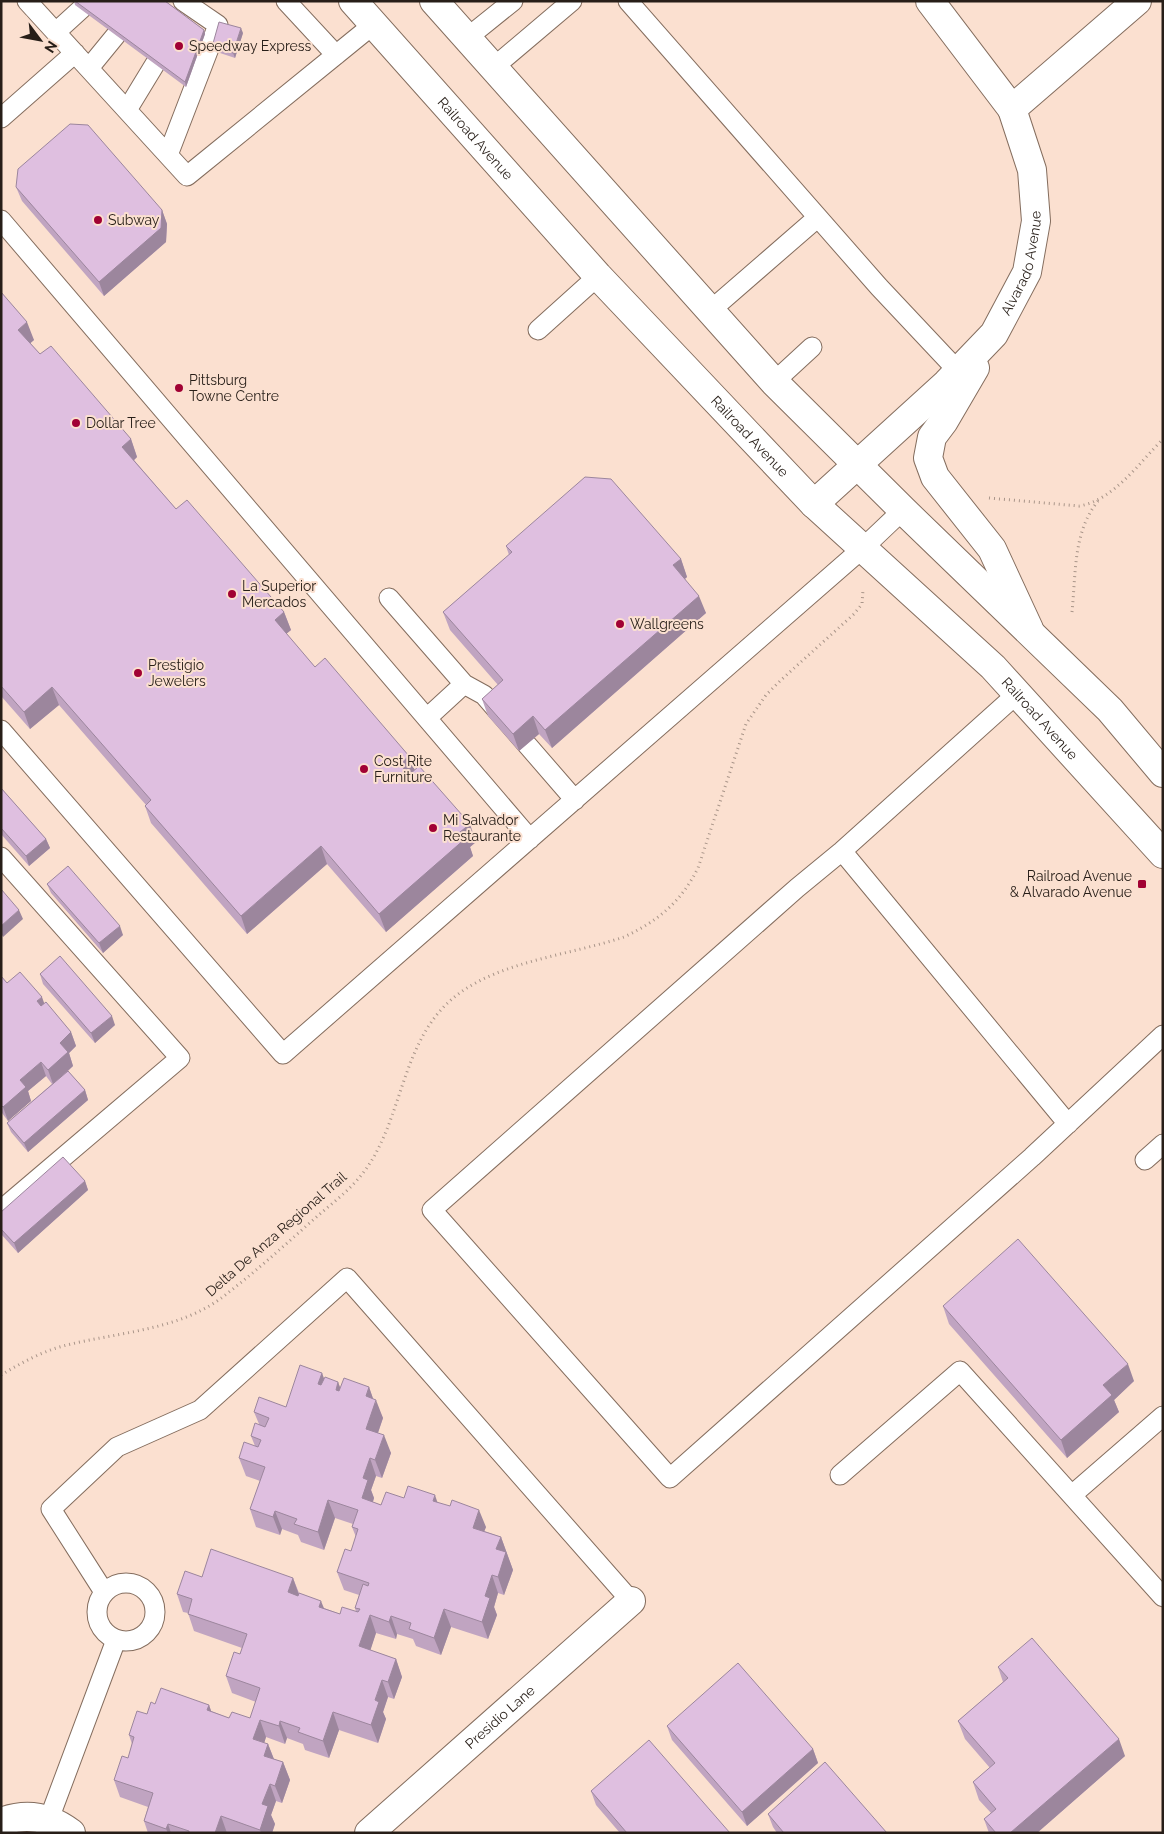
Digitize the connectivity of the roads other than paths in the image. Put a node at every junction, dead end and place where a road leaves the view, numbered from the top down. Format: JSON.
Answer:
{"nodes":[{"id":1,"x":27,"y":1,"type":"edge"},
{"id":2,"x":90,"y":1,"type":"edge"},
{"id":3,"x":286,"y":1,"type":"edge"},
{"id":4,"x":353,"y":1,"type":"edge"},
{"id":5,"x":434,"y":1,"type":"edge"},
{"id":6,"x":513,"y":1,"type":"edge"},
{"id":7,"x":572,"y":1,"type":"edge"},
{"id":8,"x":628,"y":1,"type":"edge"},
{"id":9,"x":930,"y":1,"type":"edge"},
{"id":10,"x":1137,"y":1,"type":"edge"},
{"id":11,"x":185,"y":8,"type":"edge"},
{"id":12,"x":374,"y":24,"type":"junction"},
{"id":13,"x":56,"y":32,"type":"junction"},
{"id":14,"x":116,"y":35,"type":"edge"},
{"id":15,"x":467,"y":38,"type":"junction"},
{"id":16,"x":75,"y":53,"type":"junction"},
{"id":17,"x":336,"y":55,"type":"junction"},
{"id":18,"x":155,"y":64,"type":"edge"},
{"id":19,"x":494,"y":67,"type":"junction"},
{"id":20,"x":89,"y":68,"type":"junction"},
{"id":21,"x":1012,"y":109,"type":"junction"},
{"id":22,"x":127,"y":110,"type":"junction"},
{"id":23,"x":1,"y":118,"type":"edge"},
{"id":24,"x":168,"y":154,"type":"junction"},
{"id":25,"x":817,"y":218,"type":"junction"},
{"id":26,"x":1,"y":220,"type":"edge"},
{"id":27,"x":598,"y":276,"type":"junction"},
{"id":28,"x":711,"y":310,"type":"junction"},
{"id":29,"x":538,"y":330,"type":"dead end"},
{"id":30,"x":994,"y":334,"type":"junction"},
{"id":31,"x":812,"y":347,"type":"dead end"},
{"id":32,"x":958,"y":371,"type":"junction"},
{"id":33,"x":774,"y":382,"type":"junction"},
{"id":34,"x":856,"y":463,"type":"junction"},
{"id":35,"x":814,"y":504,"type":"junction"},
{"id":36,"x":903,"y":510,"type":"junction"},
{"id":37,"x":872,"y":556,"type":"junction"},
{"id":38,"x":389,"y":598,"type":"dead end"},
{"id":39,"x":1029,"y":629,"type":"junction"},
{"id":40,"x":464,"y":684,"type":"junction"},
{"id":41,"x":1018,"y":693,"type":"junction"},
{"id":42,"x":427,"y":718,"type":"junction"},
{"id":43,"x":1,"y":730,"type":"edge"},
{"id":44,"x":1163,"y":773,"type":"edge"},
{"id":45,"x":575,"y":800,"type":"junction"},
{"id":46,"x":530,"y":839,"type":"junction"},
{"id":47,"x":842,"y":851,"type":"junction"},
{"id":48,"x":1163,"y":854,"type":"edge"},
{"id":49,"x":1,"y":857,"type":"edge"},
{"id":50,"x":1163,"y":1035,"type":"edge"},
{"id":51,"x":1068,"y":1124,"type":"junction"},
{"id":52,"x":1163,"y":1144,"type":"edge"},
{"id":53,"x":1145,"y":1160,"type":"dead end"},
{"id":54,"x":1,"y":1210,"type":"edge"},
{"id":55,"x":1163,"y":1416,"type":"edge"},
{"id":56,"x":840,"y":1475,"type":"dead end"},
{"id":57,"x":1072,"y":1495,"type":"junction"},
{"id":58,"x":104,"y":1592,"type":"junction"},
{"id":59,"x":1163,"y":1597,"type":"edge"},
{"id":60,"x":631,"y":1600,"type":"joint"},
{"id":61,"x":116,"y":1640,"type":"junction"},
{"id":62,"x":1,"y":1822,"type":"edge"},
{"id":63,"x":60,"y":1826,"type":"edge"},
{"id":64,"x":369,"y":1833,"type":"edge"}],
"edges":[{"from":1,"to":13,"type":"lane"},
{"from":2,"to":13,"type":"lane"},
{"from":3,"to":17,"type":"lane"},
{"from":4,"to":12,"type":"main road","name":"Railroad Avenue"},
{"from":5,"to":15,"type":"main road"},
{"from":6,"to":15,"type":"lane"},
{"from":7,"to":19,"type":"lane"},
{"from":8,"to":25,"type":"lane"},
{"from":9,"to":21,"type":"main road","name":"Alvarado Avenue"},
{"from":10,"to":21,"type":"main road"},
{"from":11,"to":24,"type":"lane"},
{"from":12,"to":17,"type":"lane"},
{"from":12,"to":27,"type":"main road","name":"Railroad Avenue"},
{"from":13,"to":16,"type":"lane"},
{"from":14,"to":20,"type":"lane"},
{"from":15,"to":19,"type":"main road"},
{"from":16,"to":20,"type":"lane"},
{"from":16,"to":23,"type":"lane"},
{"from":17,"to":24,"type":"lane"},
{"from":18,"to":22,"type":"lane"},
{"from":19,"to":28,"type":"main road"},
{"from":20,"to":22,"type":"lane"},
{"from":21,"to":30,"type":"main road","name":"Alvarado Avenue"},
{"from":22,"to":24,"type":"lane"},
{"from":25,"to":28,"type":"lane"},
{"from":25,"to":32,"type":"lane"},
{"from":26,"to":42,"type":"lane"},
{"from":27,"to":29,"type":"lane"},
{"from":27,"to":35,"type":"main road","name":"Railroad Avenue"},
{"from":28,"to":33,"type":"main road"},
{"from":30,"to":32,"type":"main road","name":"Alvarado Avenue"},
{"from":30,"to":39,"type":"main road"},
{"from":31,"to":33,"type":"lane"},
{"from":32,"to":34,"type":"main road","name":"Alvarado Avenue"},
{"from":33,"to":34,"type":"main road"},
{"from":34,"to":35,"type":"main road","name":"Alvarado Avenue"},
{"from":34,"to":36,"type":"main road"},
{"from":35,"to":37,"type":"main road","name":"Railroad Avenue"},
{"from":36,"to":37,"type":"lane"},
{"from":36,"to":39,"type":"main road"},
{"from":37,"to":41,"type":"main road","name":"Railroad Avenue"},
{"from":37,"to":45,"type":"lane"},
{"from":38,"to":40,"type":"lane"},
{"from":39,"to":44,"type":"main road"},
{"from":40,"to":42,"type":"lane"},
{"from":40,"to":45,"type":"lane"},
{"from":41,"to":47,"type":"lane"},
{"from":41,"to":48,"type":"main road","name":"Railroad Avenue"},
{"from":42,"to":46,"type":"lane"},
{"from":43,"to":46,"type":"lane"},
{"from":45,"to":46,"type":"lane"},
{"from":47,"to":51,"type":"lane"},
{"from":47,"to":51,"type":"lane"},
{"from":49,"to":54,"type":"lane"},
{"from":50,"to":51,"type":"lane"},
{"from":52,"to":53,"type":"lane"},
{"from":55,"to":57,"type":"lane"},
{"from":56,"to":57,"type":"lane"},
{"from":57,"to":59,"type":"lane"},
{"from":58,"to":60,"type":"lane"},
{"from":58,"to":61,"type":"lane"},
{"from":58,"to":61,"type":"lane"},
{"from":60,"to":64,"type":"main road","name":"Presidio Lane"},
{"from":61,"to":63,"type":"lane"},
{"from":62,"to":63,"type":"main road"}]}
